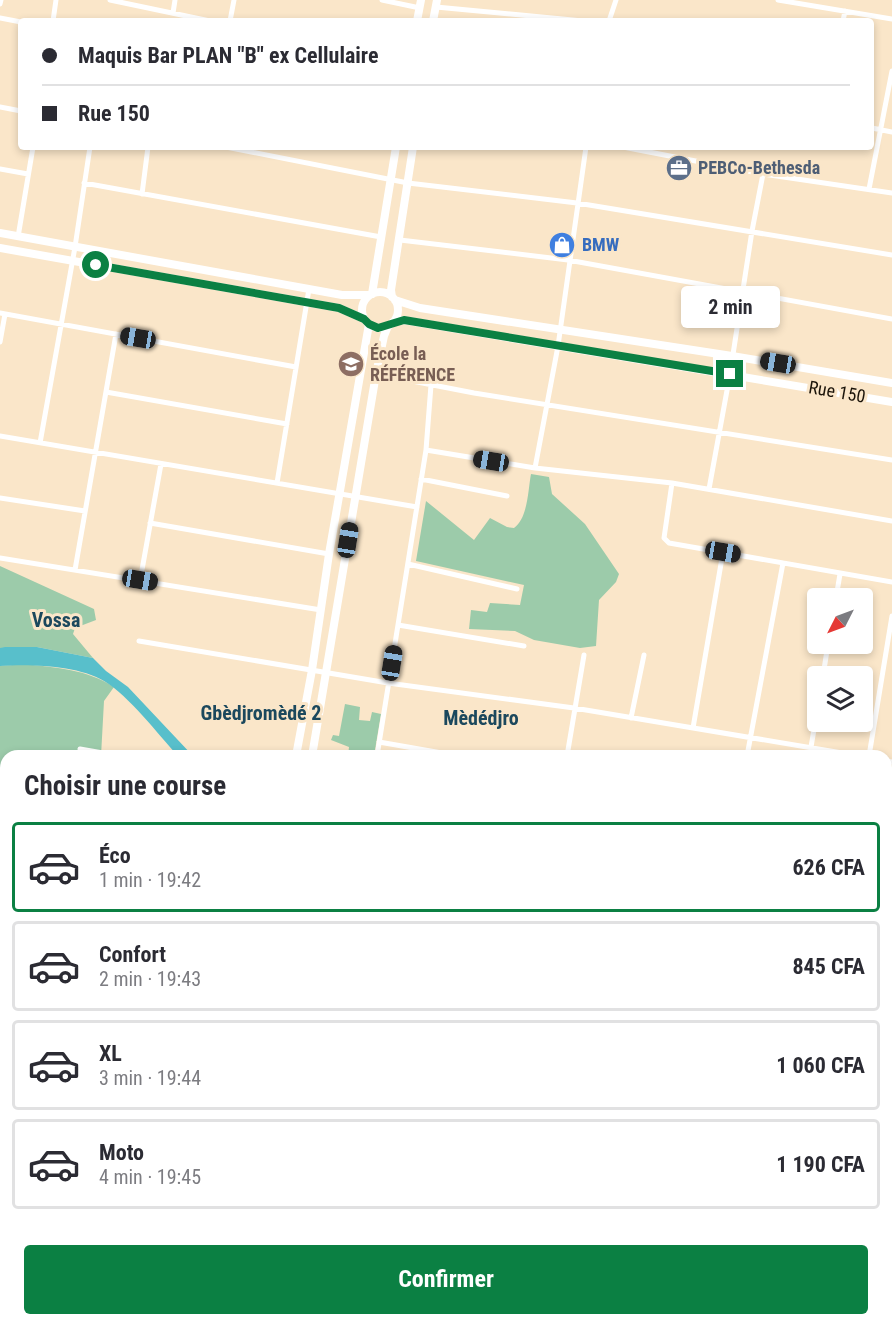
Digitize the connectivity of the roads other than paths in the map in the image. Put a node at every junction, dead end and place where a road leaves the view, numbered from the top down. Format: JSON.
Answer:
{"nodes":[{"id":1,"x":56,"y":0,"type":"edge"},
{"id":2,"x":110,"y":0,"type":"edge"},
{"id":3,"x":175,"y":0,"type":"edge"},
{"id":4,"x":234,"y":0,"type":"edge"},
{"id":5,"x":382,"y":0,"type":"edge"},
{"id":6,"x":616,"y":0,"type":"edge"},
{"id":7,"x":778,"y":0,"type":"edge"},
{"id":8,"x":436,"y":3,"type":"edge"},
{"id":9,"x":420,"y":4,"type":"edge"},
{"id":10,"x":845,"y":11,"type":"junction"},
{"id":11,"x":173,"y":13,"type":"junction"},
{"id":12,"x":0,"y":18,"type":"edge"},
{"id":13,"x":53,"y":18,"type":"edge"},
{"id":14,"x":196,"y":18,"type":"edge"},
{"id":15,"x":231,"y":18,"type":"edge"},
{"id":16,"x":434,"y":18,"type":"edge"},
{"id":17,"x":558,"y":18,"type":"edge"},
{"id":18,"x":610,"y":18,"type":"edge"},
{"id":19,"x":844,"y":18,"type":"edge"},
{"id":20,"x":892,"y":19,"type":"edge"},
{"id":21,"x":18,"y":21,"type":"edge"},
{"id":22,"x":892,"y":72,"type":"edge"},
{"id":23,"x":0,"y":107,"type":"edge"},
{"id":24,"x":18,"y":110,"type":"edge"},
{"id":25,"x":874,"y":128,"type":"edge"},
{"id":26,"x":881,"y":130,"type":"junction"},
{"id":27,"x":892,"y":132,"type":"edge"},
{"id":28,"x":32,"y":150,"type":"edge"},
{"id":29,"x":90,"y":150,"type":"edge"},
{"id":30,"x":148,"y":150,"type":"edge"},
{"id":31,"x":241,"y":150,"type":"edge"},
{"id":32,"x":395,"y":150,"type":"edge"},
{"id":33,"x":413,"y":150,"type":"edge"},
{"id":34,"x":586,"y":150,"type":"edge"},
{"id":35,"x":639,"y":150,"type":"edge"},
{"id":36,"x":0,"y":170,"type":"edge"},
{"id":37,"x":28,"y":174,"type":"junction"},
{"id":38,"x":763,"y":174,"type":"junction"},
{"id":39,"x":390,"y":180,"type":"junction"},
{"id":40,"x":84,"y":183,"type":"junction"},
{"id":41,"x":408,"y":183,"type":"junction"},
{"id":42,"x":868,"y":189,"type":"junction"},
{"id":43,"x":892,"y":193,"type":"edge"},
{"id":44,"x":142,"y":194,"type":"junction"},
{"id":45,"x":577,"y":203,"type":"junction"},
{"id":46,"x":752,"y":231,"type":"junction"},
{"id":47,"x":0,"y":234,"type":"edge"},
{"id":48,"x":18,"y":237,"type":"junction"},
{"id":49,"x":381,"y":237,"type":"junction"},
{"id":50,"x":400,"y":240,"type":"junction"},
{"id":51,"x":75,"y":247,"type":"junction"},
{"id":52,"x":0,"y":248,"type":"edge"},
{"id":53,"x":892,"y":255,"type":"edge"},
{"id":54,"x":568,"y":260,"type":"junction"},
{"id":55,"x":73,"y":261,"type":"junction"},
{"id":56,"x":309,"y":289,"type":"junction"},
{"id":57,"x":742,"y":293,"type":"junction"},
{"id":58,"x":371,"y":295,"type":"junction"},
{"id":59,"x":394,"y":299,"type":"junction"},
{"id":60,"x":307,"y":302,"type":"junction"},
{"id":61,"x":2,"y":314,"type":"edge"},
{"id":62,"x":892,"y":318,"type":"edge"},
{"id":63,"x":366,"y":321,"type":"junction"},
{"id":64,"x":61,"y":324,"type":"junction"},
{"id":65,"x":390,"y":324,"type":"junction"},
{"id":66,"x":559,"y":331,"type":"junction"},
{"id":67,"x":116,"y":334,"type":"junction"},
{"id":68,"x":0,"y":342,"type":"edge"},
{"id":69,"x":558,"y":346,"type":"junction"},
{"id":70,"x":732,"y":356,"type":"junction"},
{"id":71,"x":296,"y":367,"type":"junction"},
{"id":72,"x":376,"y":374,"type":"junction"},
{"id":73,"x":730,"y":374,"type":"junction"},
{"id":74,"x":892,"y":383,"type":"edge"},
{"id":75,"x":431,"y":385,"type":"junction"},
{"id":76,"x":106,"y":392,"type":"junction"},
{"id":77,"x":892,"y":402,"type":"edge"},
{"id":78,"x":546,"y":405,"type":"junction"},
{"id":79,"x":287,"y":424,"type":"junction"},
{"id":80,"x":718,"y":433,"type":"junction"},
{"id":81,"x":0,"y":436,"type":"edge"},
{"id":82,"x":40,"y":443,"type":"junction"},
{"id":83,"x":426,"y":450,"type":"junction"},
{"id":84,"x":95,"y":453,"type":"junction"},
{"id":85,"x":892,"y":460,"type":"edge"},
{"id":86,"x":160,"y":464,"type":"junction"},
{"id":87,"x":535,"y":468,"type":"junction"},
{"id":88,"x":421,"y":479,"type":"junction"},
{"id":89,"x":277,"y":483,"type":"junction"},
{"id":90,"x":672,"y":483,"type":"junction"},
{"id":91,"x":709,"y":489,"type":"junction"},
{"id":92,"x":340,"y":494,"type":"junction"},
{"id":93,"x":356,"y":496,"type":"junction"},
{"id":94,"x":507,"y":496,"type":"dead end"},
{"id":95,"x":0,"y":498,"type":"edge"},
{"id":96,"x":417,"y":507,"type":"junction"},
{"id":97,"x":85,"y":511,"type":"junction"},
{"id":98,"x":892,"y":521,"type":"edge"},
{"id":99,"x":150,"y":523,"type":"junction"},
{"id":100,"x":723,"y":552,"type":"junction"},
{"id":101,"x":329,"y":554,"type":"junction"},
{"id":102,"x":0,"y":558,"type":"edge"},
{"id":103,"x":783,"y":563,"type":"junction"},
{"id":104,"x":408,"y":564,"type":"junction"},
{"id":105,"x":75,"y":570,"type":"junction"},
{"id":106,"x":840,"y":574,"type":"junction"},
{"id":107,"x":140,"y":580,"type":"junction"},
{"id":108,"x":892,"y":582,"type":"edge"},
{"id":109,"x":838,"y":588,"type":"edge"},
{"id":110,"x":518,"y":589,"type":"dead end"},
{"id":111,"x":321,"y":610,"type":"junction"},
{"id":112,"x":892,"y":616,"type":"edge"},
{"id":113,"x":398,"y":625,"type":"junction"},
{"id":114,"x":140,"y":641,"type":"dead end"},
{"id":115,"x":524,"y":646,"type":"dead end"},
{"id":116,"x":584,"y":655,"type":"dead end"},
{"id":117,"x":644,"y":655,"type":"dead end"},
{"id":118,"x":312,"y":670,"type":"junction"},
{"id":119,"x":327,"y":672,"type":"junction"},
{"id":120,"x":388,"y":683,"type":"junction"},
{"id":121,"x":574,"y":708,"type":"junction"},
{"id":122,"x":631,"y":718,"type":"junction"},
{"id":123,"x":693,"y":728,"type":"junction"},
{"id":124,"x":814,"y":732,"type":"edge"},
{"id":125,"x":750,"y":736,"type":"junction"},
{"id":126,"x":379,"y":742,"type":"junction"},
{"id":127,"x":811,"y":747,"type":"junction"},
{"id":128,"x":80,"y":749,"type":"dead end"},
{"id":129,"x":86,"y":750,"type":"edge"},
{"id":130,"x":297,"y":750,"type":"edge"},
{"id":131,"x":313,"y":750,"type":"edge"},
{"id":132,"x":378,"y":750,"type":"edge"},
{"id":133,"x":425,"y":750,"type":"edge"},
{"id":134,"x":568,"y":750,"type":"edge"},
{"id":135,"x":748,"y":750,"type":"edge"},
{"id":136,"x":827,"y":750,"type":"edge"},
{"id":137,"x":870,"y":750,"type":"edge"}],
"edges":[{"from":1,"to":13,"type":"street"},
{"from":2,"to":11,"type":"street"},
{"from":3,"to":11,"type":"street"},
{"from":4,"to":15,"type":"street"},
{"from":5,"to":9,"type":"street"},
{"from":6,"to":18,"type":"street"},
{"from":7,"to":10,"type":"street"},
{"from":8,"to":16,"type":"main road"},
{"from":8,"to":17,"type":"street"},
{"from":10,"to":19,"type":"street"},
{"from":10,"to":20,"type":"street"},
{"from":11,"to":14,"type":"street"},
{"from":12,"to":21,"type":"street"},
{"from":22,"to":26,"type":"street"},
{"from":23,"to":24,"type":"street"},
{"from":25,"to":26,"type":"street"},
{"from":26,"to":27,"type":"street"},
{"from":26,"to":42,"type":"street"},
{"from":28,"to":37,"type":"street"},
{"from":29,"to":40,"type":"street"},
{"from":30,"to":44,"type":"street"},
{"from":31,"to":39,"type":"street"},
{"from":32,"to":39,"type":"main road"},
{"from":33,"to":41,"type":"main road"},
{"from":34,"to":45,"type":"street"},
{"from":35,"to":38,"type":"street"},
{"from":36,"to":37,"type":"street"},
{"from":37,"to":48,"type":"street"},
{"from":38,"to":42,"type":"street"},
{"from":38,"to":46,"type":"street"},
{"from":39,"to":41,"type":"street"},
{"from":39,"to":49,"type":"main road"},
{"from":40,"to":44,"type":"street"},
{"from":40,"to":51,"type":"street"},
{"from":41,"to":45,"type":"street"},
{"from":41,"to":50,"type":"main road"},
{"from":42,"to":43,"type":"street"},
{"from":44,"to":49,"type":"street"},
{"from":45,"to":46,"type":"street"},
{"from":45,"to":54,"type":"street"},
{"from":46,"to":53,"type":"street"},
{"from":46,"to":57,"type":"street"},
{"from":47,"to":48,"type":"main road"},
{"from":48,"to":51,"type":"main road"},
{"from":49,"to":58,"type":"main road"},
{"from":50,"to":54,"type":"street"},
{"from":50,"to":59,"type":"main road"},
{"from":51,"to":55,"type":"street"},
{"from":51,"to":56,"type":"main road"},
{"from":52,"to":55,"type":"main road"},
{"from":54,"to":57,"type":"street"},
{"from":54,"to":66,"type":"street"},
{"from":55,"to":60,"type":"main road"},
{"from":55,"to":64,"type":"street"},
{"from":56,"to":58,"type":"main road"},
{"from":56,"to":60,"type":"street"},
{"from":57,"to":62,"type":"street"},
{"from":57,"to":70,"type":"street"},
{"from":58,"to":59,"type":"main road"},
{"from":58,"to":63,"type":"main road"},
{"from":59,"to":65,"type":"main road"},
{"from":59,"to":66,"type":"main road","name":"Rue 150"},
{"from":60,"to":63,"type":"main road"},
{"from":60,"to":71,"type":"street"},
{"from":61,"to":64,"type":"street"},
{"from":61,"to":68,"type":"street"},
{"from":63,"to":65,"type":"main road"},
{"from":63,"to":92,"type":"main road"},
{"from":64,"to":67,"type":"street"},
{"from":64,"to":82,"type":"street"},
{"from":65,"to":69,"type":"main road","name":"Rue 150"},
{"from":65,"to":72,"type":"main road"},
{"from":66,"to":69,"type":"street"},
{"from":66,"to":70,"type":"main road","name":"Rue 150"},
{"from":67,"to":71,"type":"street"},
{"from":67,"to":76,"type":"street"},
{"from":69,"to":73,"type":"main road","name":"Rue 150"},
{"from":69,"to":78,"type":"street"},
{"from":70,"to":73,"type":"street"},
{"from":70,"to":74,"type":"main road","name":"Rue 150"},
{"from":71,"to":79,"type":"street"},
{"from":72,"to":75,"type":"street"},
{"from":72,"to":93,"type":"main road"},
{"from":73,"to":77,"type":"main road","name":"Rue 150"},
{"from":73,"to":80,"type":"street"},
{"from":75,"to":78,"type":"street"},
{"from":75,"to":83,"type":"street"},
{"from":76,"to":79,"type":"street"},
{"from":76,"to":84,"type":"street"},
{"from":78,"to":80,"type":"street"},
{"from":78,"to":87,"type":"street"},
{"from":79,"to":89,"type":"street"},
{"from":80,"to":85,"type":"street"},
{"from":80,"to":91,"type":"street"},
{"from":81,"to":82,"type":"street"},
{"from":82,"to":84,"type":"street"},
{"from":83,"to":87,"type":"street"},
{"from":83,"to":88,"type":"street"},
{"from":84,"to":86,"type":"street"},
{"from":84,"to":97,"type":"street"},
{"from":86,"to":89,"type":"street"},
{"from":86,"to":99,"type":"street"},
{"from":87,"to":90,"type":"street"},
{"from":88,"to":94,"type":"street"},
{"from":88,"to":96,"type":"street"},
{"from":89,"to":92,"type":"street"},
{"from":90,"to":91,"type":"street"},
{"from":90,"to":100,"type":"street"},
{"from":91,"to":98,"type":"street"},
{"from":92,"to":93,"type":"street"},
{"from":92,"to":101,"type":"main road"},
{"from":93,"to":96,"type":"street"},
{"from":93,"to":119,"type":"main road"},
{"from":95,"to":97,"type":"street"},
{"from":96,"to":104,"type":"street"},
{"from":97,"to":105,"type":"street"},
{"from":99,"to":101,"type":"street"},
{"from":99,"to":107,"type":"street"},
{"from":100,"to":103,"type":"street"},
{"from":100,"to":123,"type":"street"},
{"from":101,"to":111,"type":"main road"},
{"from":102,"to":105,"type":"street"},
{"from":103,"to":106,"type":"street"},
{"from":103,"to":125,"type":"street"},
{"from":104,"to":110,"type":"street"},
{"from":104,"to":113,"type":"street"},
{"from":105,"to":107,"type":"street"},
{"from":106,"to":108,"type":"street"},
{"from":106,"to":109,"type":"street"},
{"from":107,"to":111,"type":"street"},
{"from":111,"to":118,"type":"main road"},
{"from":112,"to":137,"type":"street"},
{"from":113,"to":115,"type":"street"},
{"from":113,"to":120,"type":"street"},
{"from":114,"to":118,"type":"street"},
{"from":116,"to":121,"type":"street"},
{"from":117,"to":122,"type":"street"},
{"from":118,"to":119,"type":"street"},
{"from":118,"to":130,"type":"main road"},
{"from":119,"to":120,"type":"street"},
{"from":119,"to":131,"type":"main road"},
{"from":120,"to":121,"type":"street"},
{"from":120,"to":126,"type":"street"},
{"from":121,"to":122,"type":"street"},
{"from":121,"to":134,"type":"street"},
{"from":122,"to":123,"type":"street"},
{"from":123,"to":125,"type":"street"},
{"from":124,"to":127,"type":"street"},
{"from":125,"to":127,"type":"street"},
{"from":125,"to":135,"type":"street"},
{"from":126,"to":132,"type":"street"},
{"from":126,"to":133,"type":"street"},
{"from":127,"to":136,"type":"street"},
{"from":128,"to":129,"type":"street"}]}
